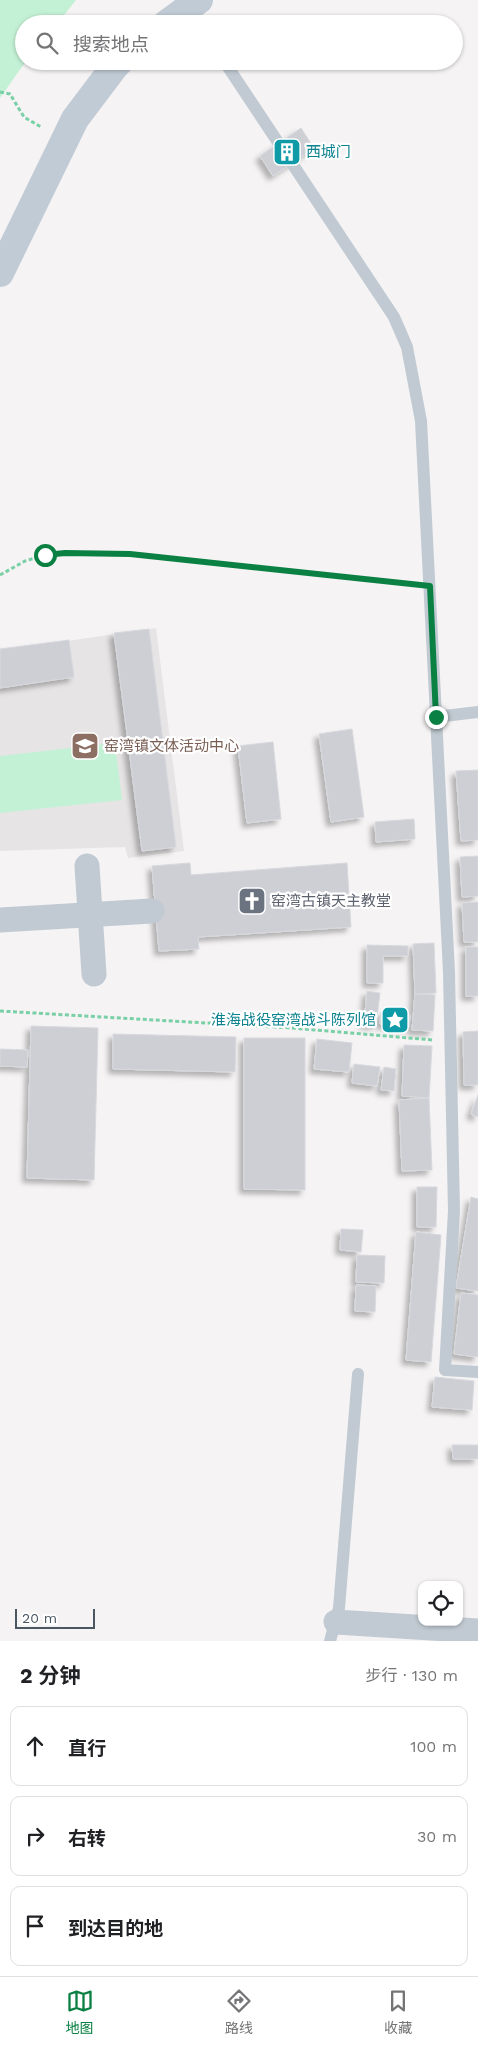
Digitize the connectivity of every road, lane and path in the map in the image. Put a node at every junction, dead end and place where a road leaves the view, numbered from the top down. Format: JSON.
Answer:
{"nodes":[{"id":1,"x":112,"y":70,"type":"edge"},
{"id":2,"x":230,"y":70,"type":"edge"},
{"id":3,"x":0,"y":92,"type":"edge"},
{"id":4,"x":66,"y":138,"type":"junction"},
{"id":5,"x":0,"y":273,"type":"edge"},
{"id":6,"x":0,"y":576,"type":"edge"},
{"id":7,"x":430,"y":586,"type":"junction"},
{"id":8,"x":478,"y":712,"type":"edge"},
{"id":9,"x":436,"y":717,"type":"junction"},
{"id":10,"x":87,"y":866,"type":"dead end"},
{"id":11,"x":152,"y":911,"type":"dead end"},
{"id":12,"x":90,"y":915,"type":"junction"},
{"id":13,"x":0,"y":920,"type":"edge"},
{"id":14,"x":94,"y":974,"type":"dead end"},
{"id":15,"x":0,"y":1011,"type":"edge"},
{"id":16,"x":451,"y":1041,"type":"junction"},
{"id":17,"x":478,"y":1372,"type":"edge"},
{"id":18,"x":358,"y":1374,"type":"dead end"},
{"id":19,"x":478,"y":1631,"type":"edge"},
{"id":20,"x":333,"y":1632,"type":"edge"}],
"edges":[{"from":1,"to":4,"type":"street"},
{"from":2,"to":7,"type":"lane"},
{"from":3,"to":4,"type":"path"},
{"from":4,"to":5,"type":"street"},
{"from":6,"to":7,"type":"path"},
{"from":7,"to":9,"type":"lane"},
{"from":8,"to":9,"type":"lane"},
{"from":9,"to":16,"type":"lane"},
{"from":10,"to":12,"type":"street"},
{"from":11,"to":12,"type":"street"},
{"from":12,"to":13,"type":"street"},
{"from":12,"to":14,"type":"street"},
{"from":15,"to":16,"type":"path"},
{"from":16,"to":17,"type":"lane"},
{"from":18,"to":20,"type":"lane"},
{"from":19,"to":20,"type":"street"}]}
